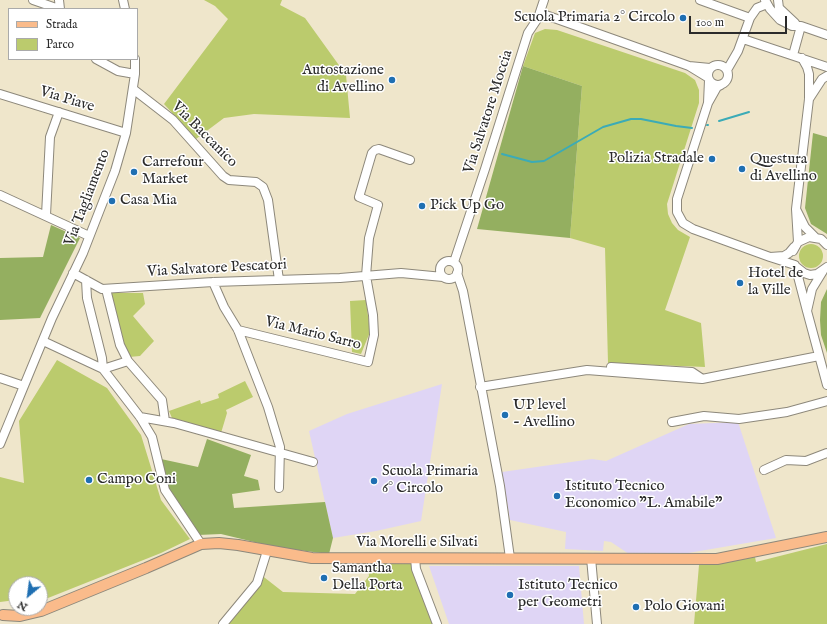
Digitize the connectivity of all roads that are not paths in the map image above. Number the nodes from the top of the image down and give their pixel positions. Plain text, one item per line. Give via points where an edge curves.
1 (33, 0) edge
2 (544, 0) edge
3 (700, 0) edge
4 (766, 2) edge
5 (777, 6) edge
6 (57, 8) edge
7 (540, 13) junction
8 (750, 18) junction
9 (801, 26) junction
10 (827, 36) edge
11 (743, 39) junction
12 (793, 55) junction
13 (802, 58) junction
14 (98, 60) edge
15 (135, 60) edge
16 (689, 66) junction
17 (827, 67) edge
18 (710, 68) junction
19 (727, 70) junction
20 (135, 74) junction
21 (809, 74) junction
22 (824, 78) edge
23 (708, 79) junction
24 (721, 85) junction
25 (133, 89) junction
26 (0, 94) edge
27 (809, 99) junction
28 (708, 103) junction
29 (58, 112) junction
30 (126, 133) junction
31 (410, 160) dead end
32 (0, 195) edge
33 (796, 209) junction
34 (46, 215) junction
35 (89, 236) junction
36 (822, 241) edge
37 (796, 245) junction
38 (770, 257) junction
39 (447, 263) junction
40 (795, 265) junction
41 (825, 269) edge
42 (73, 273) junction
43 (419, 273) junction
44 (366, 276) junction
45 (451, 276) junction
46 (86, 280) junction
47 (279, 280) junction
48 (212, 282) junction
49 (106, 289) junction
50 (807, 311) junction
51 (238, 330) junction
52 (43, 341) junction
53 (823, 360) edge
54 (128, 361) junction
55 (608, 366) dead end
56 (103, 369) junction
57 (0, 378) edge
58 (702, 379) junction
59 (24, 386) junction
60 (827, 386) edge
61 (480, 387) junction
62 (827, 401) edge
63 (140, 417) junction
64 (165, 421) junction
65 (672, 422) dead end
66 (0, 444) edge
67 (280, 453) junction
68 (827, 453) edge
69 (314, 462) dead end
70 (764, 470) dead end
71 (279, 488) dead end
72 (827, 537) edge
73 (201, 544) junction
74 (267, 551) junction
75 (415, 558) junction
76 (510, 558) junction
77 (591, 558) junction
78 (48, 608) edge
79 (1, 614) edge
80 (20, 616) edge
81 (8, 624) edge
82 (223, 624) edge
83 (437, 624) edge
84 (597, 624) edge

1 - 6 street
2 - 7 street, Via Salvatore Moccia
3 - 8 street
4 - 5 street
4 - 8 street via 757,8
5 - 9 street via 780,20 792,26
7 - 16 street
7 - 39 street, Via Salvatore Moccia via 528,33 463,235
8 - 11 street
9 - 10 street
9 - 12 street
11 - 12 street
11 - 19 street
12 - 13 street
13 - 17 street
13 - 21 street
14 - 20 street via 118,71
15 - 20 street, Via Tagliamento
16 - 18 street
16 - 23 street
18 - 19 street via 719,64
18 - 23 street
19 - 24 street via 726,80
20 - 25 street, Via Tagliamento
21 - 22 street via 812,69 820,69
21 - 27 street
22 - 27 street
23 - 24 street via 714,85
23 - 28 street
24 - 28 street via 717,87
25 - 30 street, Via Tagliamento
25 - 47 street, Via Baccanico via 173,120 223,176 230,180 256,182 263,187 268,200
26 - 29 street, Via Piave
27 - 33 street
28 - 38 street via 677,199 677,212 683,223 694,229
29 - 30 street, Via Piave
29 - 34 street via 50,137
30 - 35 street, Via Tagliamento via 116,171
31 - 44 street via 379,149 372,153 359,197 378,205 369,238
32 - 34 street
33 - 36 street via 805,227
33 - 37 street
34 - 35 street
35 - 42 street, Via Tagliamento
36 - 37 street via 809,237
37 - 38 street via 784,256
37 - 40 street via 793,259
38 - 40 street
39 - 43 street, Via Salvatore Pescatori
39 - 45 street via 440,273
39 - 45 street via 458,266
40 - 41 street via 804,274 810,275
40 - 50 street
41 - 50 street via 812,288
42 - 46 street, Via Salvatore Pescatori
42 - 52 street, Via Tagliamento
43 - 44 street, Via Salvatore Pescatori
43 - 45 street, Via Salvatore Pescatori
44 - 47 street, Via Salvatore Pescatori
44 - 51 street, Via Mario Sarro via 374,335 368,362
45 - 61 street via 464,298
46 - 49 street, Via Salvatore Pescatori
46 - 56 street via 87,298
47 - 48 street, Via Salvatore Pescatori
48 - 49 street, Via Salvatore Pescatori
48 - 51 street
49 - 54 street via 120,345
50 - 53 street
51 - 67 street via 268,407
52 - 56 street
52 - 59 street, Via Tagliamento
53 - 58 street
53 - 60 street
54 - 56 street
54 - 64 street via 162,400
55 - 58 street via 692,372
56 - 63 street
57 - 59 street
58 - 61 street via 587,370
59 - 66 street, Via Tagliamento
61 - 76 street via 500,486
62 - 65 street via 788,412 739,419 704,416
63 - 64 street
63 - 73 street via 152,437 165,490
64 - 67 street
67 - 69 street
67 - 71 street
68 - 70 street via 806,461 786,460
72 - 77 main road, Via Morelli e Silvati via 717,559
73 - 74 main road, Via Morelli e Silvati via 238,544
73 - 78 main road, Via Morelli e Silvati
74 - 75 main road, Via Morelli e Silvati via 312,558
74 - 82 street via 257,583
75 - 76 main road, Via Morelli e Silvati
75 - 83 street via 416,569
76 - 77 main road, Via Morelli e Silvati
77 - 84 street
79 - 81 main road via 7,618
80 - 81 main road

